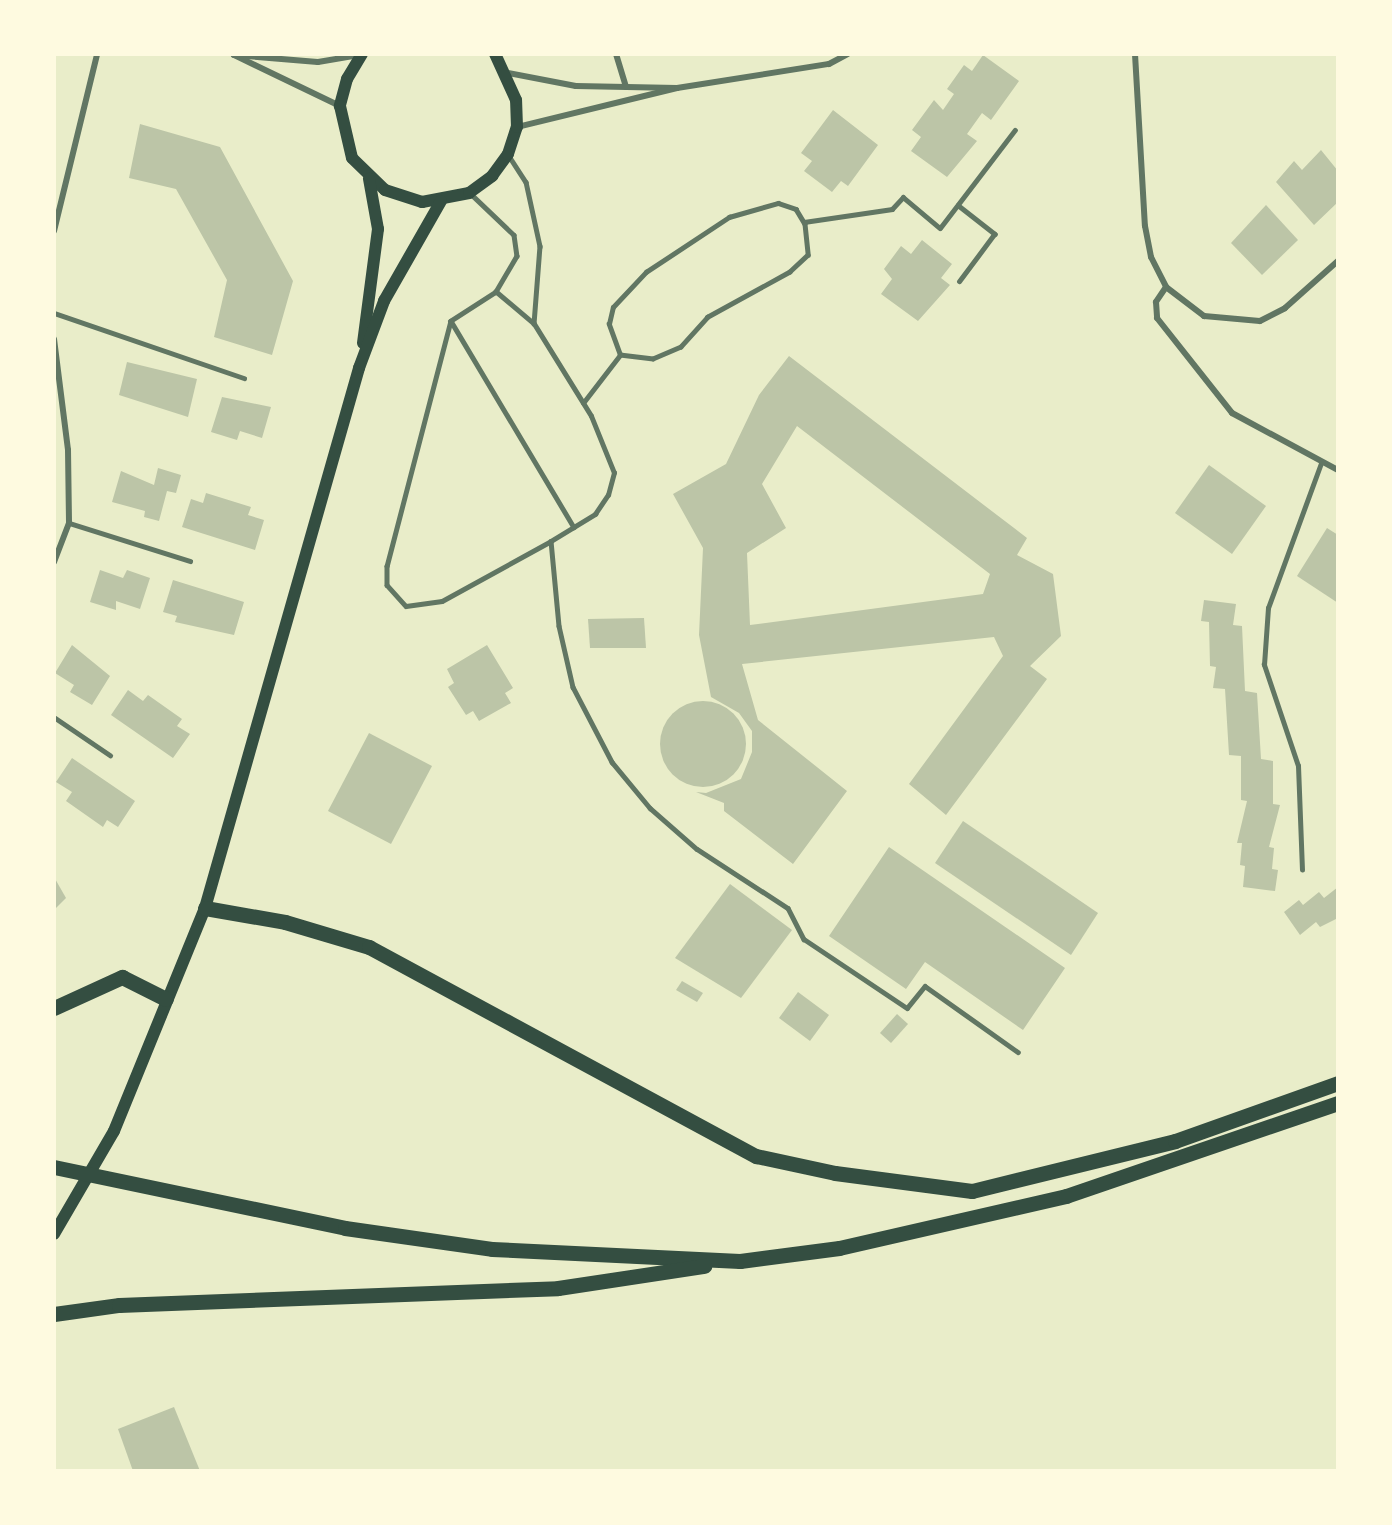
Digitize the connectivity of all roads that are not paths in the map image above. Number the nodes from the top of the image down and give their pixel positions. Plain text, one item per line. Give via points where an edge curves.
1 (98, 54) edge
2 (495, 54) edge
3 (616, 54) edge
4 (848, 54) edge
5 (1135, 54) edge
6 (232, 55) edge
7 (362, 55) edge
8 (508, 73) junction
9 (626, 87) junction
10 (677, 88) junction
11 (340, 106) junction
12 (517, 127) junction
13 (1015, 130) dead end
14 (508, 154) junction
15 (369, 178) junction
16 (469, 193) junction
17 (441, 201) junction
18 (958, 205) junction
19 (804, 222) junction
20 (54, 231) edge
21 (1338, 261) edge
22 (960, 281) dead end
23 (1166, 287) junction
24 (496, 292) junction
25 (54, 313) edge
26 (451, 321) junction
27 (534, 324) junction
28 (54, 339) edge
29 (620, 355) junction
30 (359, 368) junction
31 (244, 378) dead end
32 (583, 403) junction
33 (1321, 463) junction
34 (1338, 470) edge
35 (69, 523) junction
36 (574, 527) junction
37 (551, 541) junction
38 (190, 561) dead end
39 (54, 562) edge
40 (54, 717) edge
41 (110, 755) dead end
42 (1302, 870) dead end
43 (205, 908) junction
44 (166, 999) junction
45 (54, 1008) edge
46 (1018, 1052) dead end
47 (1338, 1083) edge
48 (1338, 1103) edge
49 (54, 1167) edge
50 (54, 1234) edge
51 (740, 1261) junction
52 (54, 1314) edge

1 - 20 street
2 - 8 main road
3 - 9 street
4 - 10 street via 828,64
5 - 23 street via 1145,226 1151,257
6 - 7 street via 318,62
6 - 11 street
7 - 11 main road via 347,79
8 - 9 street via 576,86
8 - 12 main road
9 - 10 street
10 - 12 street
11 - 15 main road via 342,132
12 - 14 main road
13 - 18 lane
14 - 16 main road via 492,177
14 - 27 lane via 526,182 540,246
15 - 17 main road via 403,198
15 - 30 main road via 378,229
16 - 17 main road
16 - 24 lane via 514,235 517,256
17 - 30 main road via 384,301
18 - 19 lane via 940,228 903,197 892,209
18 - 22 lane via 995,234
19 - 29 lane via 808,255 790,272 708,317 681,347 652,359
19 - 29 lane via 796,209 787,206 752,207 685,243 613,307 609,324
21 - 23 street via 1285,309 1260,321 1204,316
23 - 33 street via 1156,302 1157,318 1232,413
24 - 26 lane
24 - 27 lane
25 - 31 lane
26 - 36 lane
26 - 37 lane via 420,431 387,585 406,606 425,607
27 - 32 lane
28 - 35 street via 68,450
29 - 32 lane
30 - 43 main road
32 - 36 lane via 614,473 595,514
33 - 34 street
33 - 42 lane via 1268,608 1264,665 1298,766
35 - 38 lane
35 - 39 street
36 - 37 lane
37 - 46 lane via 559,626 573,687 612,762 650,808 698,849 788,908 804,939 907,1008 925,986
40 - 41 lane
43 - 44 main road
43 - 47 main road via 285,922 369,947 756,1156 835,1173 972,1191 1175,1141
44 - 45 main road via 122,977
44 - 50 main road via 114,1131
48 - 51 main road via 1066,1196 839,1248
49 - 51 main road via 176,1195 492,1250
51 - 52 main road via 558,1288 119,1305

